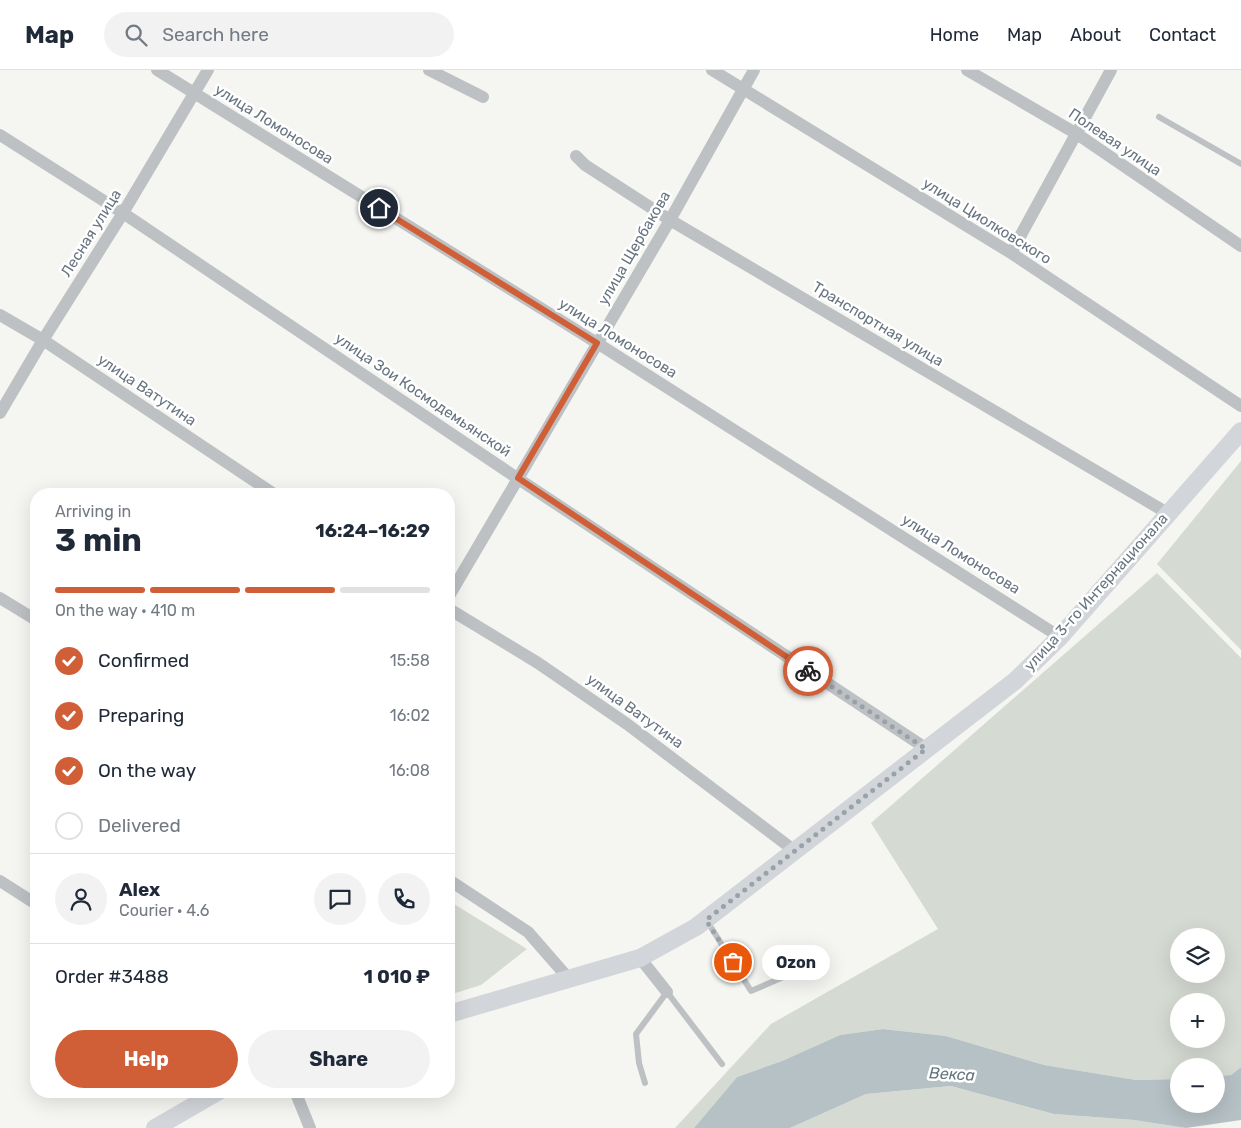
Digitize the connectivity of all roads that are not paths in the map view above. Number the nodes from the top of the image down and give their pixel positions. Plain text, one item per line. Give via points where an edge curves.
1 (157, 70) edge
2 (208, 70) edge
3 (429, 70) edge
4 (712, 70) edge
5 (754, 70) edge
6 (967, 70) edge
7 (1111, 70) edge
8 (742, 88) junction
9 (194, 93) junction
10 (483, 97) dead end
11 (1159, 117) dead end
12 (1077, 134) junction
13 (0, 135) edge
14 (576, 156) dead end
15 (1241, 164) edge
16 (123, 213) junction
17 (670, 220) junction
18 (1241, 246) edge
19 (1011, 253) junction
20 (0, 314) edge
21 (43, 340) junction
22 (597, 343) junction
23 (1241, 406) edge
24 (0, 413) edge
25 (1241, 431) edge
26 (518, 478) junction
27 (265, 488) edge
28 (1168, 514) junction
29 (455, 586) edge
30 (0, 598) edge
31 (455, 613) edge
32 (30, 616) edge
33 (1060, 637) junction
34 (926, 749) junction
35 (795, 851) junction
36 (0, 881) edge
37 (455, 884) edge
38 (30, 900) edge
39 (706, 920) junction
40 (640, 958) junction
41 (810, 966) dead end
42 (569, 979) junction
43 (668, 992) junction
44 (455, 1012) edge
45 (722, 1064) dead end
46 (645, 1084) dead end
47 (207, 1098) edge
48 (298, 1098) edge
49 (155, 1128) edge
50 (310, 1128) edge

1 - 9 street, улица Ломоносова
2 - 9 street, Лесная улица
3 - 10 street
4 - 8 street, улица Циолковского
5 - 8 street, улица Щербакова
6 - 12 street, Полевая улица
7 - 12 street
8 - 17 street, улица Щербакова
8 - 19 street, улица Циолковского
9 - 16 street, Лесная улица
9 - 22 street, улица Ломоносова
11 - 15 lane
12 - 18 street, Полевая улица
12 - 19 street
13 - 16 street, улица Зои Космодемьянской
14 - 17 street, Транспортная улица
16 - 21 street, Лесная улица
16 - 26 street, улица Зои Космодемьянской
17 - 22 street, улица Щербакова
17 - 28 street, Транспортная улица
19 - 23 street, улица Циолковского
20 - 21 street, улица Ватутина
21 - 24 street, Лесная улица
21 - 27 street, улица Ватутина
22 - 26 street, улица Щербакова
22 - 33 street, улица Ломоносова
25 - 28 main road, улица 3-го Интернационала
26 - 29 street, улица Щербакова
26 - 34 street, улица Зои Космодемьянской
28 - 33 main road, улица 3-го Интернационала
30 - 32 street
31 - 35 street, улица Ватутина via 538,663 627,724
33 - 34 main road, улица 3-го Интернационала via 1015,681
34 - 35 main road, улица 3-го Интернационала
35 - 39 main road, улица 3-го Интернационала
36 - 38 street
37 - 42 street via 528,932
39 - 40 main road, улица 3-го Интернационала
39 - 41 lane via 751,991
40 - 42 main road, улица 3-го Интернационала
40 - 43 street
42 - 44 main road, улица 3-го Интернационала
43 - 45 lane
43 - 46 lane via 636,1034 638,1063
47 - 49 main road
48 - 50 street

